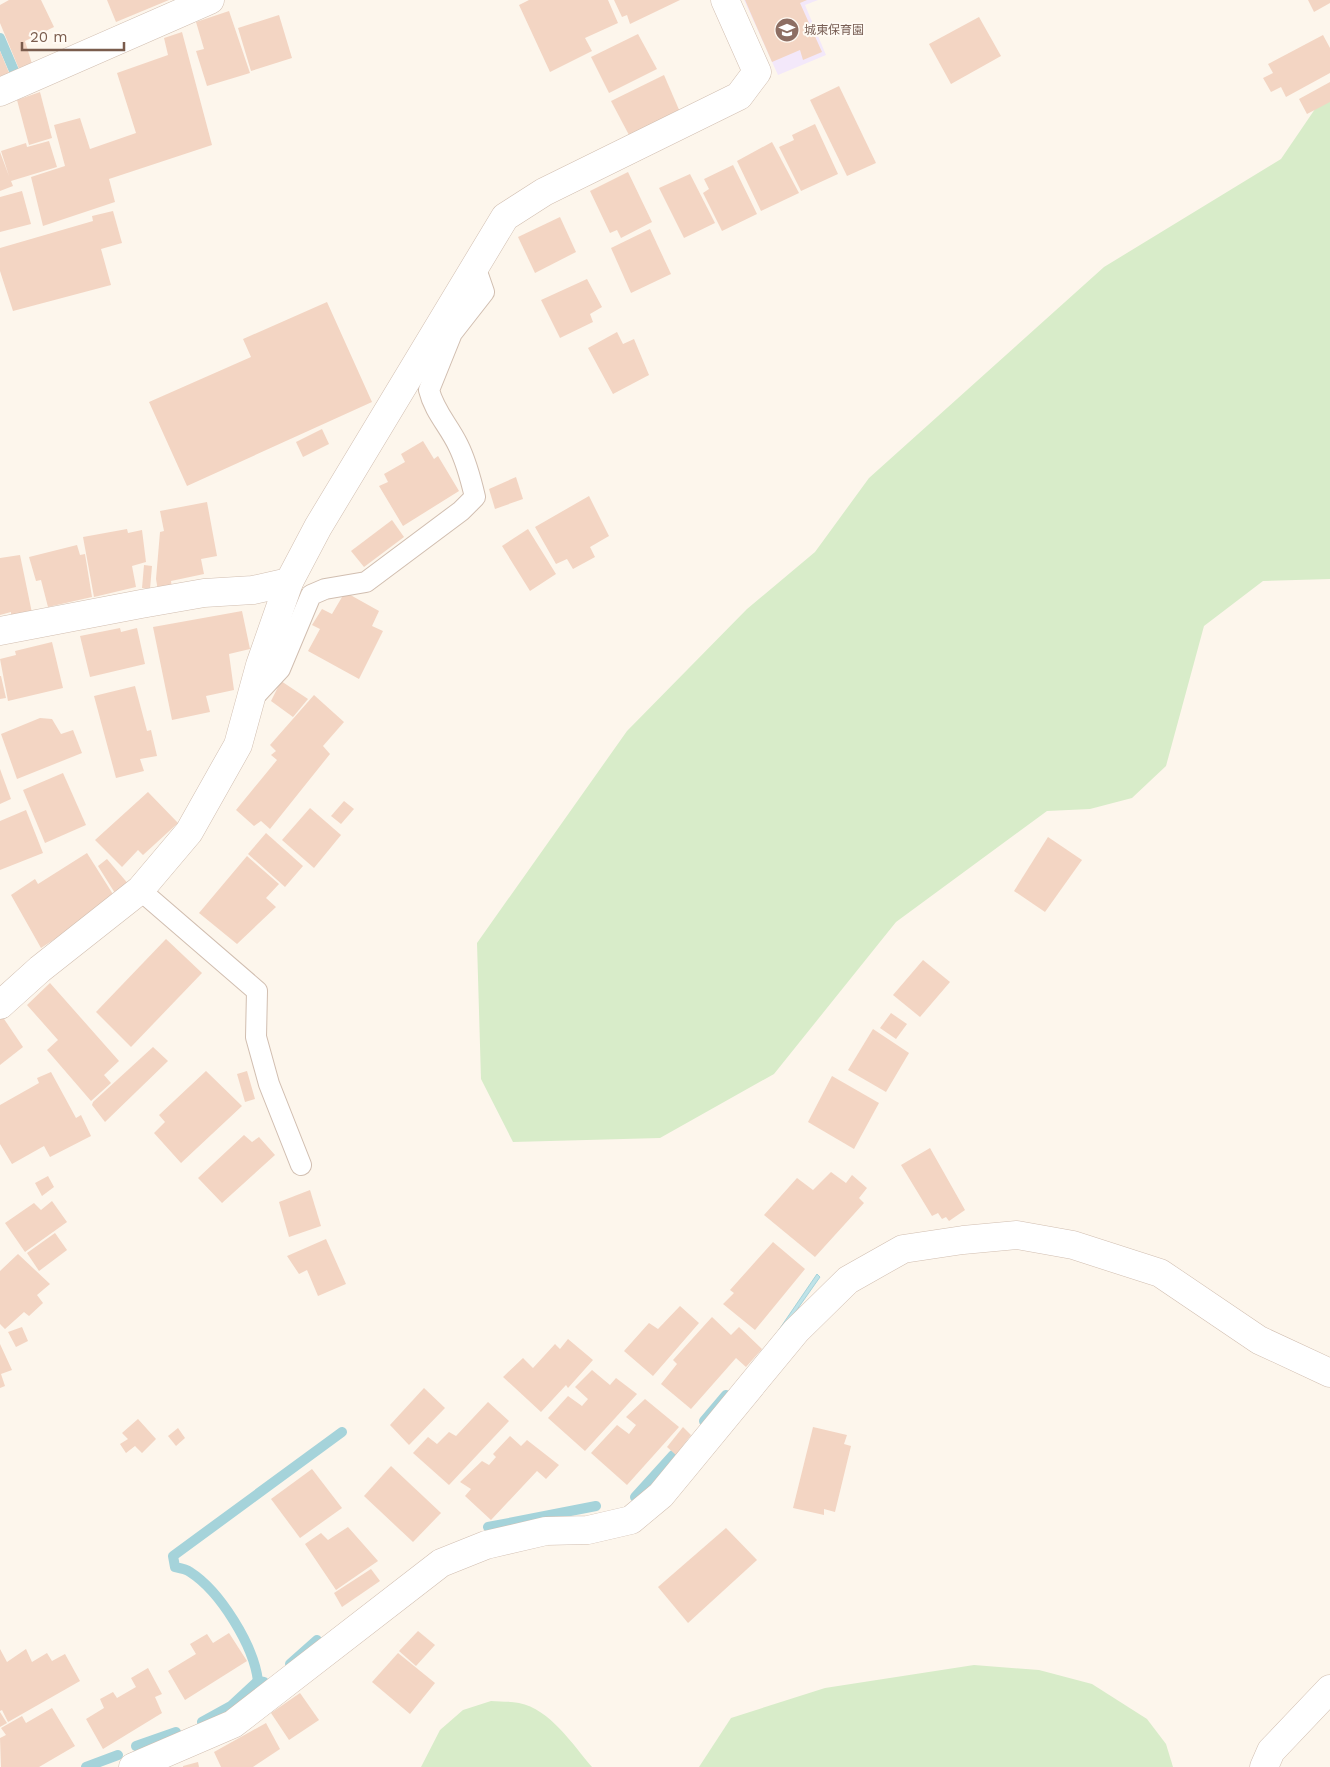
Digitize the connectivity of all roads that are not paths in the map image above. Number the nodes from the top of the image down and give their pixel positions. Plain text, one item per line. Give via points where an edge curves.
1 (210, 0) edge
2 (725, 0) edge
3 (0, 92) edge
4 (475, 266) junction
5 (289, 582) junction
6 (0, 631) edge
7 (250, 701) junction
8 (140, 890) junction
9 (0, 1005) edge
10 (300, 1165) dead end
11 (1330, 1373) edge
12 (1330, 1689) edge
13 (133, 1767) edge
14 (1264, 1767) edge

1 - 3 street
2 - 4 street via 756,72 739,96 544,192 505,217
4 - 5 street via 318,527
4 - 7 lane via 484,292 452,333 429,390 458,445 475,497 366,582 325,589 311,595 280,669
5 - 6 street via 253,590 204,593
5 - 7 street
7 - 8 street via 238,745 189,832
8 - 9 street
8 - 10 lane via 257,990 256,1037 269,1084
11 - 13 street via 1259,1340 1160,1273 1073,1245 1018,1236 903,1249 848,1280 802,1325 661,1495 632,1520 588,1530 546,1531 486,1545 441,1563 233,1724
12 - 14 street via 1271,1751

